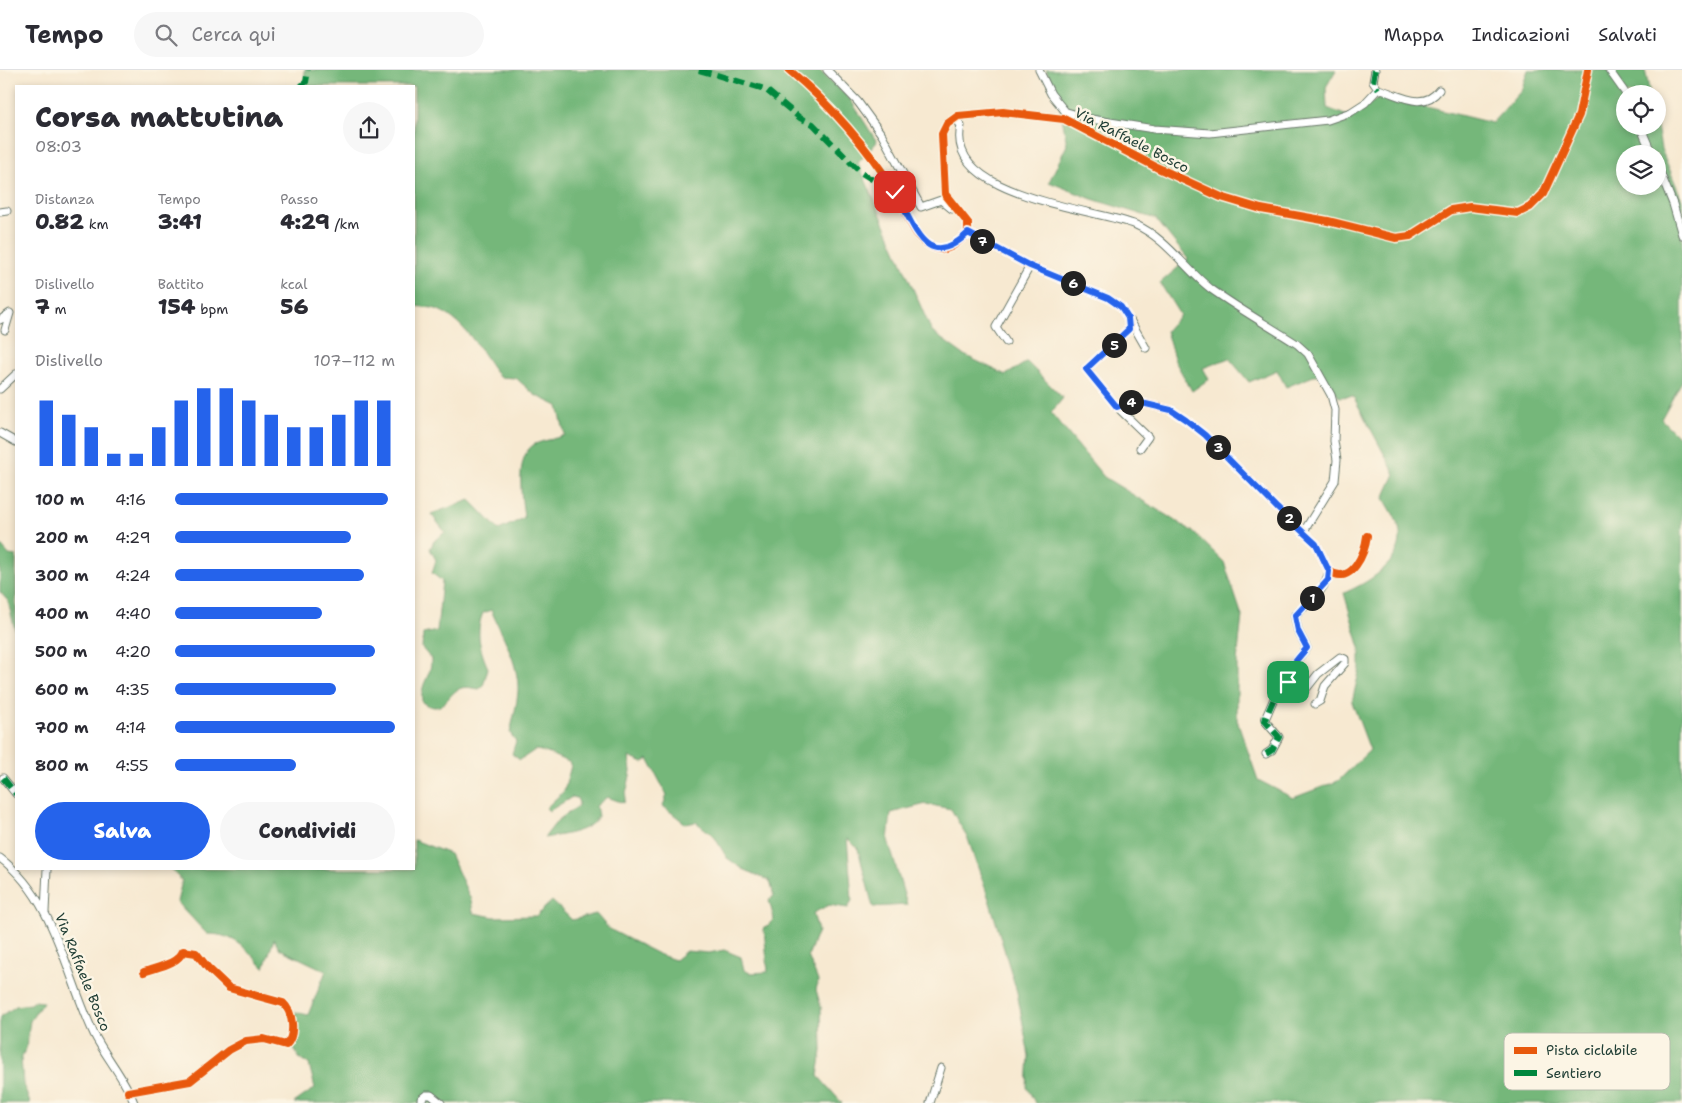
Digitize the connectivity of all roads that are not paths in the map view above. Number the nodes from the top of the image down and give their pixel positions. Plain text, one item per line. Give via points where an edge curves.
1 (789, 70) edge
2 (827, 70) edge
3 (1040, 70) edge
4 (1375, 70) edge
5 (1588, 70) edge
6 (1609, 70) edge
7 (1620, 85) edge
8 (1378, 89) junction
9 (1439, 90) dead end
10 (1067, 112) junction
11 (956, 118) junction
12 (1072, 122) junction
13 (1666, 187) edge
14 (961, 213) junction
15 (968, 233) junction
16 (1682, 235) edge
17 (1030, 266) junction
18 (1128, 318) junction
19 (0, 320) edge
20 (5, 330) dead end
21 (1006, 342) dead end
22 (1146, 348) dead end
23 (15, 375) edge
24 (0, 389) edge
25 (1117, 407) junction
26 (0, 433) edge
27 (15, 441) edge
28 (1140, 448) dead end
29 (1304, 532) junction
30 (1367, 536) dead end
31 (1329, 571) junction
32 (1288, 677) junction
33 (1315, 704) dead end
34 (1266, 754) dead end
35 (2, 778) dead end
36 (15, 793) edge
37 (0, 858) edge
38 (47, 870) edge
39 (45, 913) junction
40 (144, 972) dead end
41 (941, 1068) dead end
42 (128, 1092) junction
43 (134, 1103) edge
44 (421, 1103) edge
45 (441, 1103) edge
46 (930, 1103) edge

1 - 15 street via 831,109 895,192 912,226 924,241 946,249
2 - 14 street via 858,102 882,135 921,206 941,200 957,214
3 - 10 street via 1051,94
4 - 8 street via 1373,82
5 - 12 street, Via Raffaele Bosco via 1578,115 1543,194 1530,207 1518,213 1470,207 1451,210 1410,236 1396,238 1328,221 1261,210 1221,196 1156,167
6 - 7 street
8 - 9 street via 1416,102 1434,96
8 - 10 street via 1365,104 1328,120 1210,133 1154,129
10 - 12 street
11 - 12 street, Via Raffaele Bosco via 1003,112
11 - 14 street via 942,134 941,148 945,194
11 - 29 street via 961,126 960,149 977,170 991,180 1012,191 1137,226 1170,249 1210,288 1308,354 1332,396 1337,460 1335,481
13 - 16 street
14 - 15 street via 968,224
15 - 17 street
17 - 18 street via 1108,298 1121,307
17 - 21 street via 996,327
18 - 22 street
18 - 25 street via 1129,329 1086,369
19 - 20 street via 10,313
23 - 24 street
25 - 28 street via 1148,437
25 - 29 street via 1132,402 1146,404 1171,410 1186,420
26 - 27 street
29 - 31 street via 1316,544
30 - 31 street via 1365,552 1351,572 1342,575
31 - 32 street via 1322,589 1295,616 1307,648
32 - 33 street via 1290,689 1303,693 1318,674 1340,657 1345,659
32 - 34 street via 1278,689 1266,717 1279,737
35 - 36 street
37 - 39 street, Via Raffaele Bosco via 27,884
38 - 39 street
39 - 42 street, Via Raffaele Bosco via 93,1032
40 - 42 street via 176,961 183,950 192,952 229,988 283,1003 290,1013 292,1030 286,1045 264,1038 246,1041 229,1050 190,1081
41 - 46 street
42 - 43 street, Via Raffaele Bosco
44 - 45 street via 426,1094

